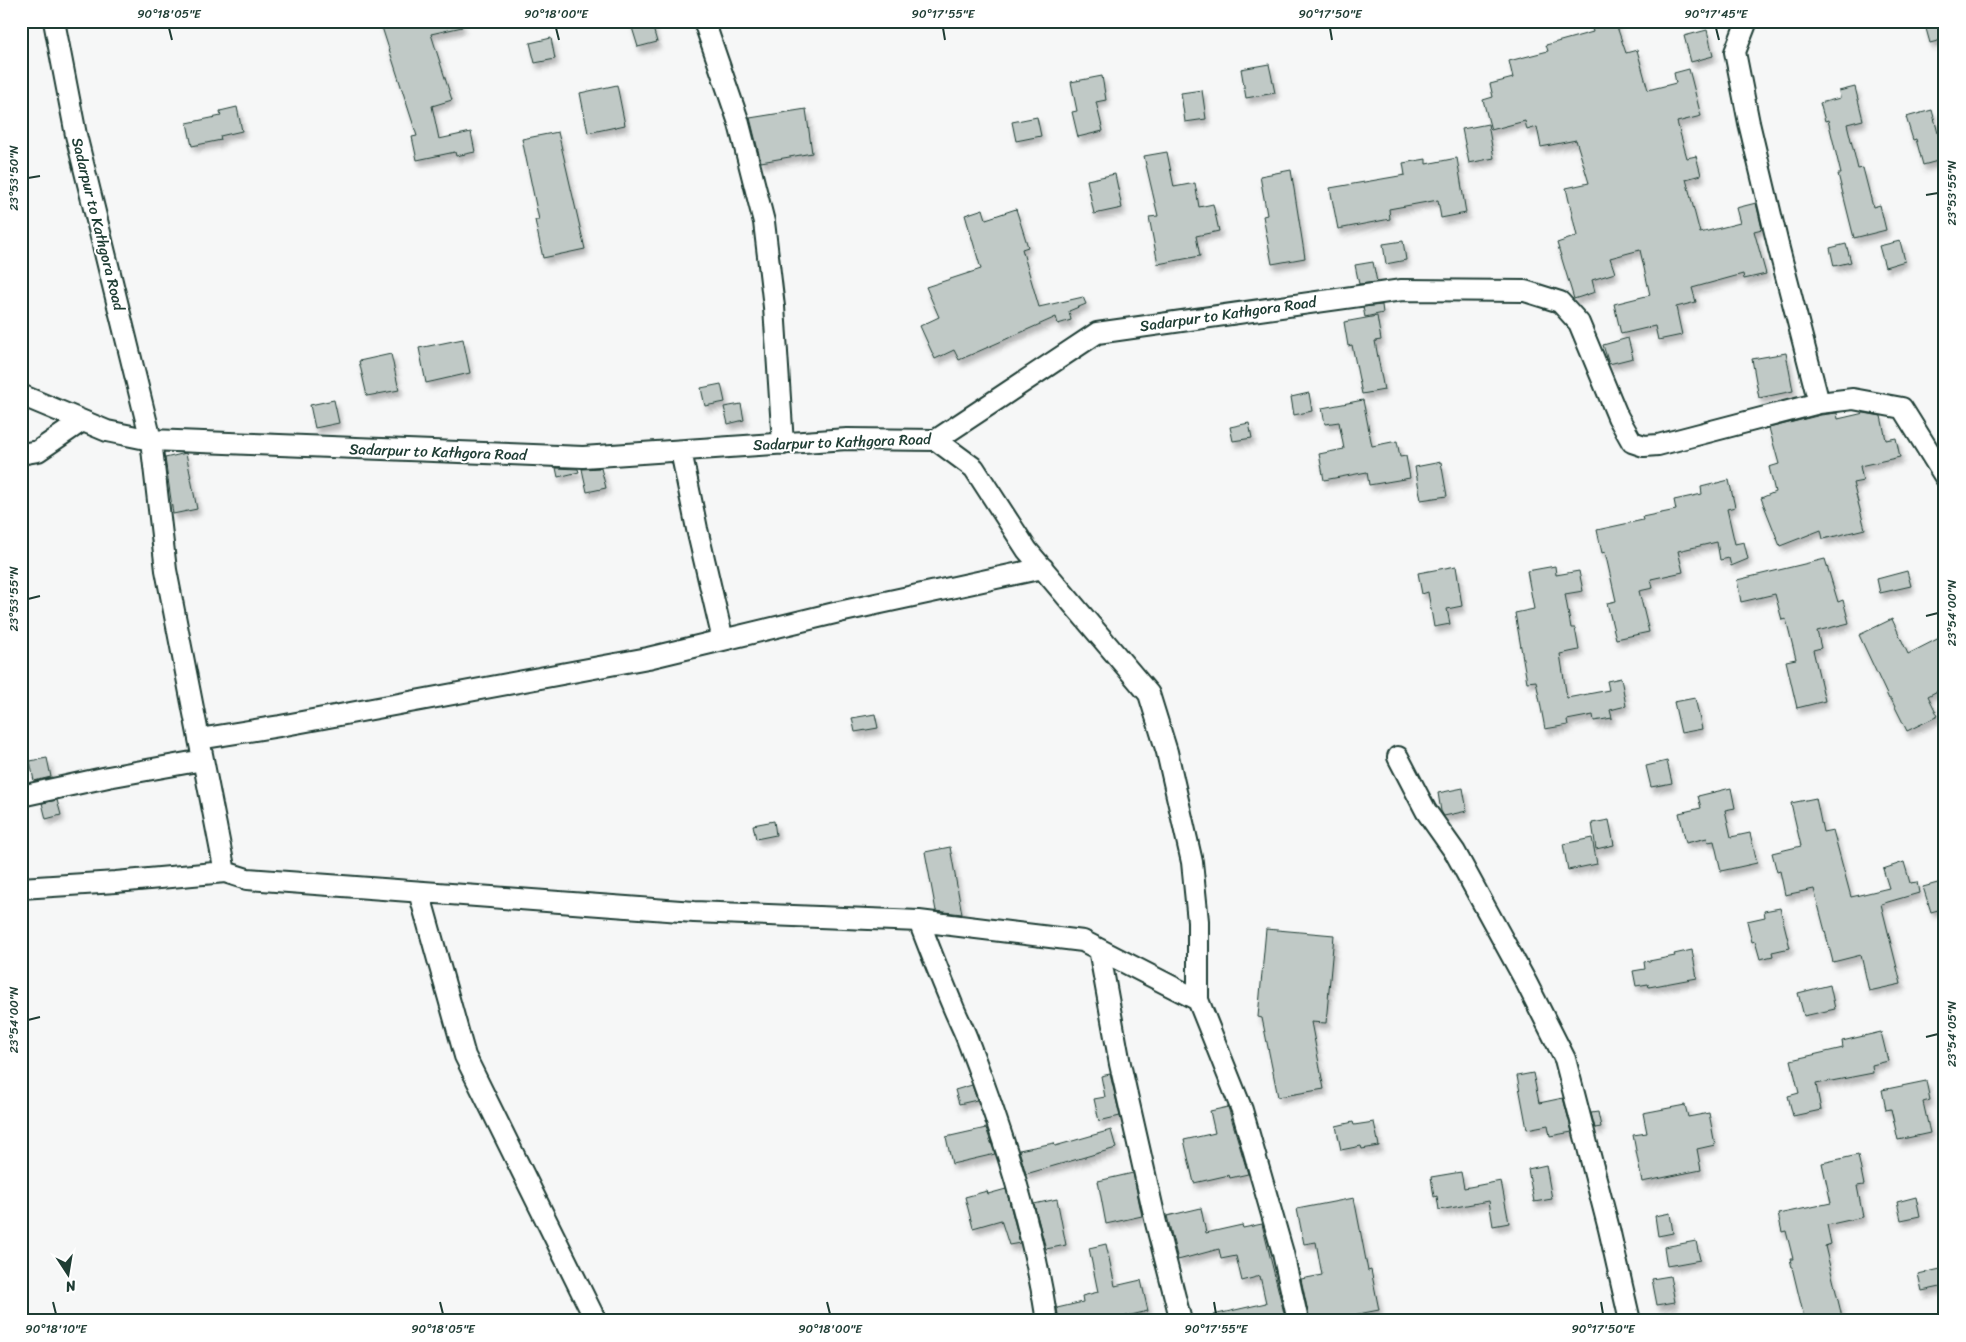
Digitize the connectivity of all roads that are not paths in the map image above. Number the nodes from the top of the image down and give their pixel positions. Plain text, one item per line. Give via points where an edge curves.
1 (54, 21) edge
2 (704, 21) edge
3 (1747, 21) edge
4 (21, 395) edge
5 (1818, 403) junction
6 (82, 421) junction
7 (151, 440) junction
8 (936, 440) junction
9 (783, 444) junction
10 (681, 451) junction
11 (21, 454) edge
12 (1945, 477) edge
13 (1043, 568) junction
14 (724, 640) junction
15 (199, 739) junction
16 (1398, 756) dead end
17 (203, 760) junction
18 (21, 796) edge
19 (225, 872) junction
20 (21, 888) edge
21 (419, 892) junction
22 (919, 921) junction
23 (1099, 949) junction
24 (1198, 1000) junction
25 (596, 1321) edge
26 (1047, 1321) edge
27 (1181, 1321) edge
28 (1298, 1321) edge
29 (1630, 1321) edge

1 - 7 street, Sadarpur to Kathgora Road via 76,135
2 - 9 street via 738,120 764,222 774,307
3 - 5 street via 1734,52 1776,239
4 - 6 street
5 - 8 street, Sadarpur to Kathgora Road via 1644,446 1632,442 1618,417 1579,323 1560,302 1525,291 1402,290 1097,333
5 - 12 street, Sadarpur to Kathgora Road via 1854,400 1902,408
6 - 7 street via 107,431
6 - 11 street via 38,451
7 - 10 street, Sadarpur to Kathgora Road via 583,458
7 - 15 street via 166,570
8 - 9 street, Sadarpur to Kathgora Road via 847,439
8 - 13 street via 974,468 1027,550
9 - 10 street, Sadarpur to Kathgora Road
10 - 14 street
13 - 14 street
13 - 24 street via 1149,694 1167,752 1192,862 1198,921
14 - 15 street via 648,658
15 - 17 street
16 - 29 street via 1426,811 1455,852 1565,1059
17 - 18 street
17 - 19 street
19 - 20 street
19 - 21 street via 247,879
21 - 22 street via 694,912
21 - 25 street via 465,1056
22 - 23 street via 1083,941
22 - 26 street via 994,1111 1019,1192
23 - 24 street
23 - 27 street via 1120,1064
24 - 28 street via 1242,1110 1283,1253

